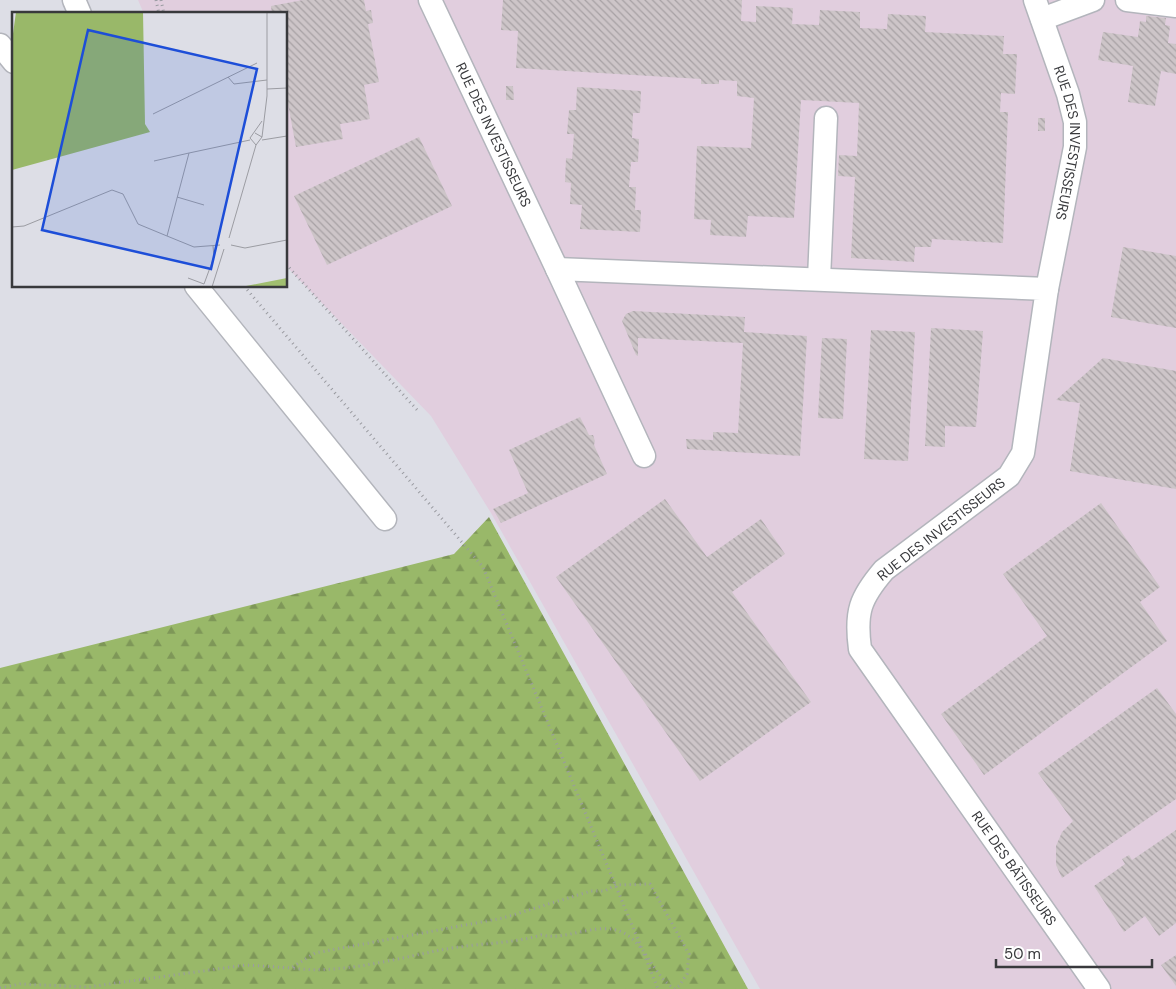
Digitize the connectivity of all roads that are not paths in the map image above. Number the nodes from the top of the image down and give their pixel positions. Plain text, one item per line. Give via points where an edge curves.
1 (74, 0) edge
2 (430, 0) edge
3 (1093, 0) edge
4 (1127, 0) edge
5 (1176, 6) edge
6 (1039, 9) edge
7 (79, 12) edge
8 (0, 45) edge
9 (12, 60) edge
10 (826, 118) dead end
11 (557, 269) junction
12 (819, 279) junction
13 (198, 288) edge
14 (1047, 288) junction
15 (644, 456) dead end
16 (385, 519) dead end
17 (964, 798) joint
18 (1099, 989) edge

1 - 7 lane
2 - 11 lane, RUE DES INVESTISSEURS
3 - 6 lane
4 - 5 lane
6 - 14 lane, RUE DES INVESTISSEURS via 1068,94 1075,146
8 - 9 lane
10 - 12 lane
11 - 12 lane
11 - 15 lane, RUE DES INVESTISSEURS
12 - 14 lane
13 - 16 lane
14 - 17 lane, RUE DES INVESTISSEURS via 1023,453 1017,465 1009,476 884,570 869,587 859,607 860,649
17 - 18 lane, RUE DES BÂTISSEURS

